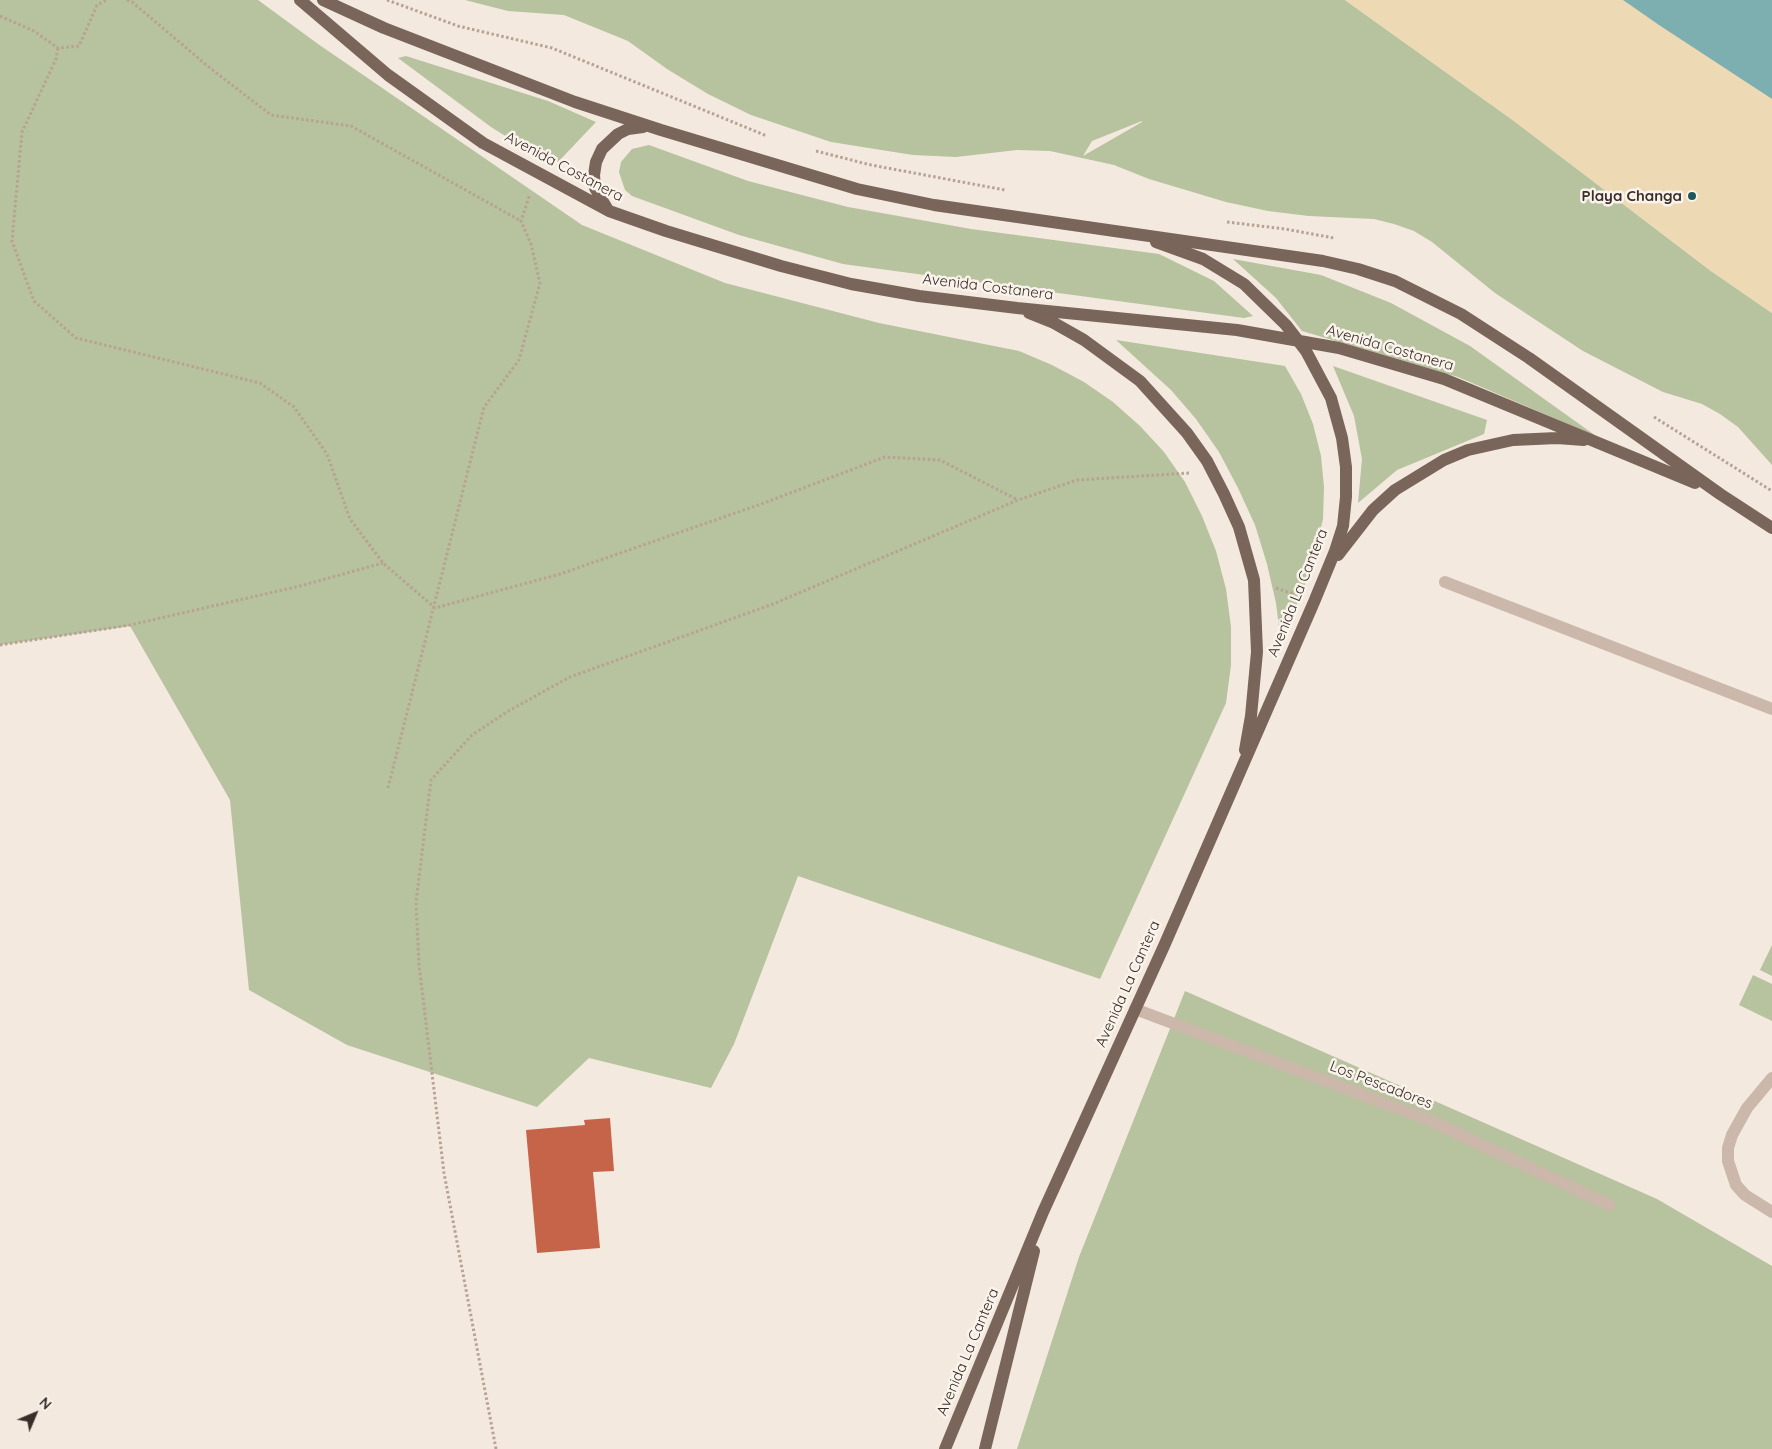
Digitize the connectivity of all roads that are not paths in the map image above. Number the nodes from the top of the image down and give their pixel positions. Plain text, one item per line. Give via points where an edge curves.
1 (300, 0) edge
2 (323, 0) edge
3 (660, 130) junction
4 (609, 211) junction
5 (1113, 230) junction
6 (1017, 308) junction
7 (1299, 341) junction
8 (1606, 445) junction
9 (1720, 494) junction
10 (1772, 528) edge
11 (1328, 569) junction
12 (1445, 582) dead end
13 (1772, 709) edge
14 (1242, 770) junction
15 (1135, 1009) junction
16 (1772, 1078) edge
17 (1609, 1205) dead end
18 (1043, 1212) junction
19 (1772, 1212) edge
20 (945, 1449) edge
21 (985, 1449) edge

1 - 4 main road, Avenida Costanera via 388,75 483,143
2 - 3 main road, Avenida Costanera via 384,28 531,86
3 - 4 main road via 628,129 602,149 594,175 596,188
3 - 5 main road, Avenida Costanera via 896,199
4 - 6 main road, Avenida Costanera via 723,250 851,284
5 - 7 main road, Avenida La Cantera via 1202,258 1262,300
5 - 9 main road, Avenida Costanera via 1323,261 1358,269 1425,294 1529,358
6 - 7 main road, Avenida Costanera via 1237,330
6 - 14 main road, Avenida La Cantera via 1084,340 1140,382 1187,433 1212,471 1236,519 1254,580 1258,628 1256,675
7 - 8 main road, Avenida Costanera via 1355,352 1444,379
7 - 11 main road, Avenida La Cantera via 1331,398 1346,468 1342,526
8 - 9 main road, Avenida Costanera
8 - 11 main road via 1557,438 1513,440 1468,450 1444,460 1403,485 1373,510
9 - 10 main road, Avenida Costanera
11 - 14 main road, Avenida La Cantera
12 - 13 street
14 - 15 main road, Avenida La Cantera
15 - 17 street, Los Pescadores via 1429,1120
15 - 18 main road, Avenida La Cantera
16 - 19 street via 1747,1108 1728,1148 1728,1161 1736,1185 1745,1195
18 - 20 main road, Avenida La Cantera
18 - 21 main road, Avenida La Cantera

